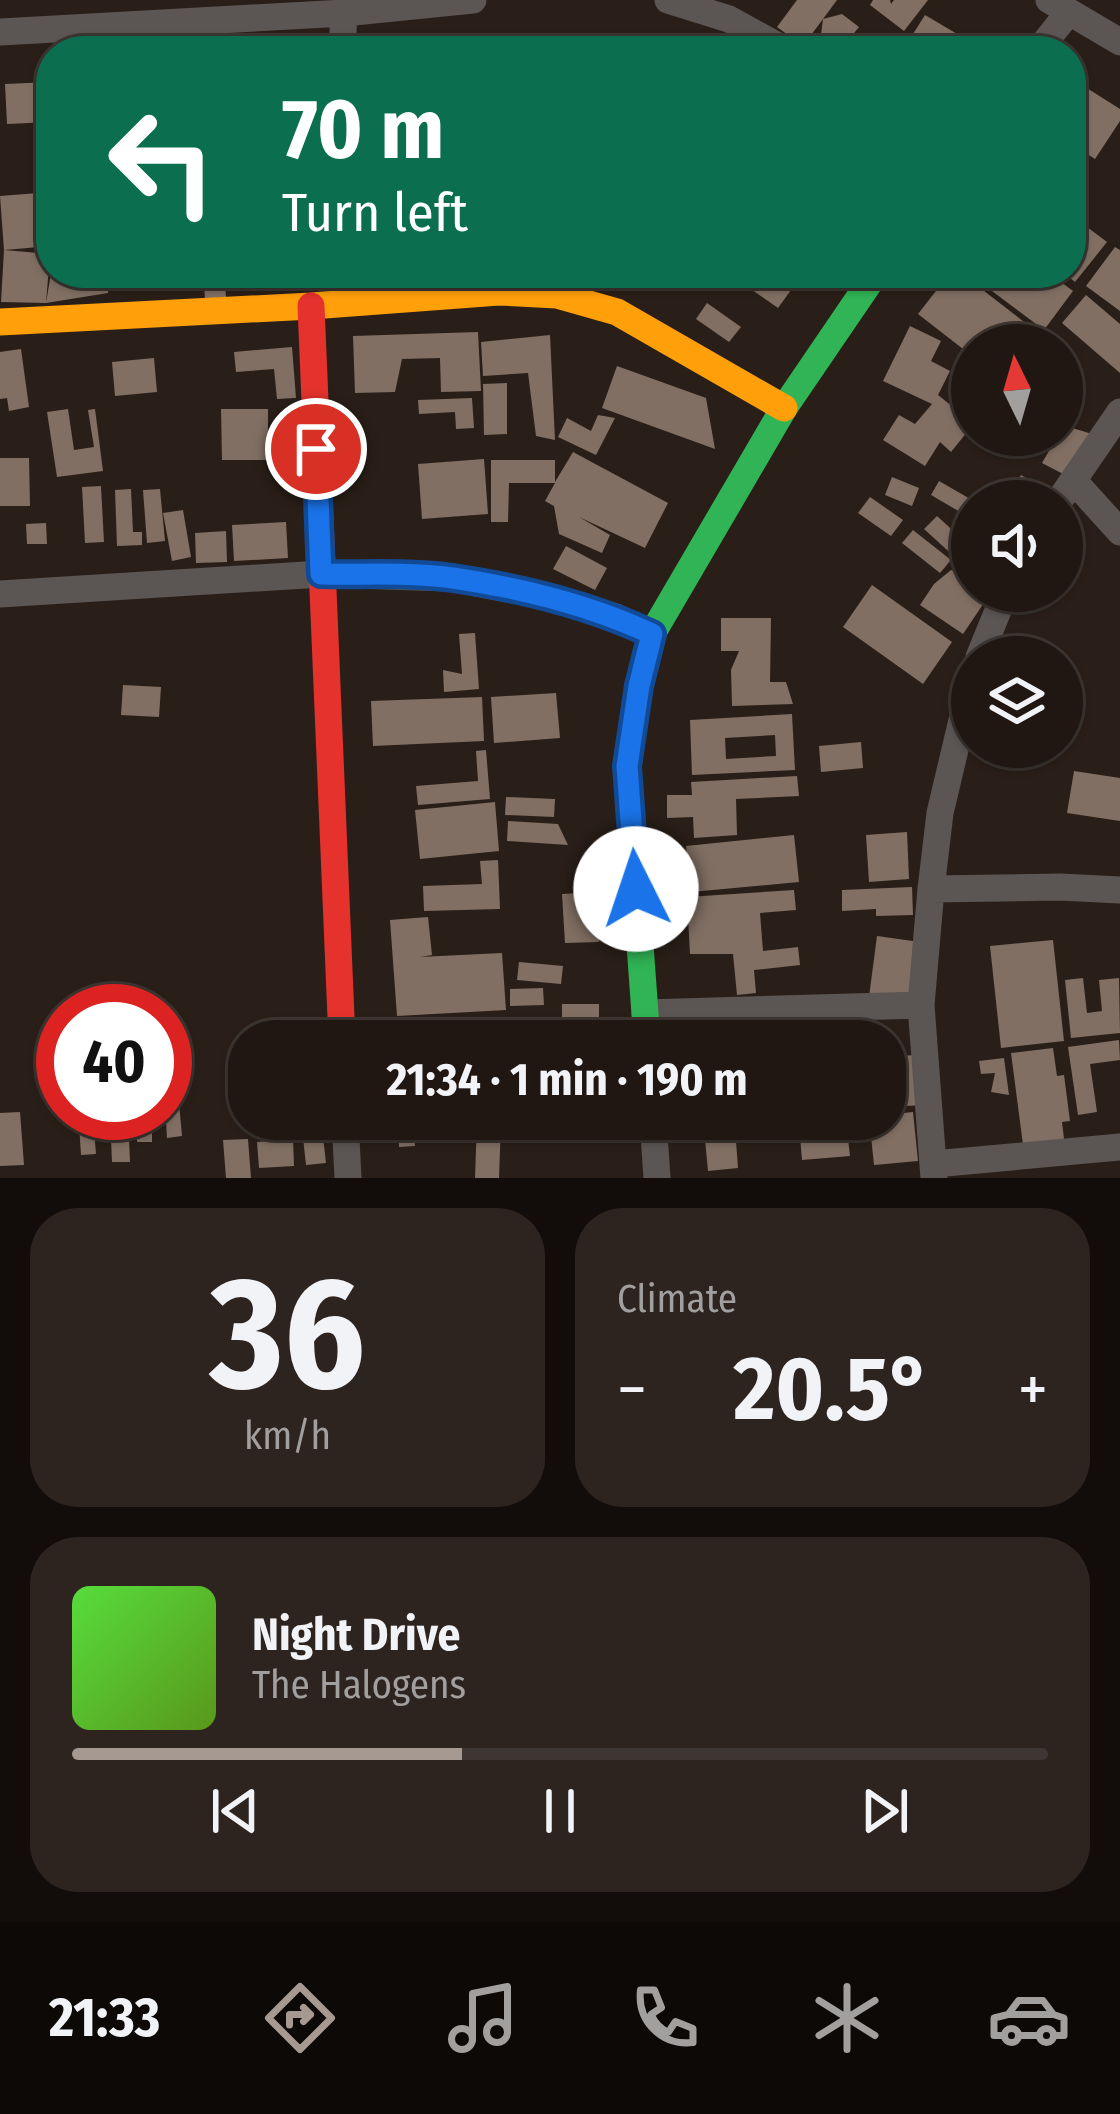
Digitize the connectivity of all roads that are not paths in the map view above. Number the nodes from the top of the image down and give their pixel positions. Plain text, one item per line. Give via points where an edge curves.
1 (473, 0) edge
2 (668, 0) edge
3 (1058, 6) edge
4 (344, 13) junction
5 (0, 32) edge
6 (343, 36) edge
7 (760, 36) edge
8 (1045, 36) edge
9 (1120, 42) edge
10 (330, 288) edge
11 (866, 288) edge
12 (323, 306) junction
13 (0, 322) edge
14 (784, 408) junction
15 (1120, 412) edge
16 (1073, 480) edge
17 (1083, 503) edge
18 (1120, 532) edge
19 (321, 574) junction
20 (0, 594) edge
21 (652, 634) junction
22 (951, 767) edge
23 (931, 890) junction
24 (1120, 890) edge
25 (921, 1005) junction
26 (340, 1020) edge
27 (645, 1020) edge
28 (734, 1020) edge
29 (346, 1140) edge
30 (654, 1140) edge
31 (1120, 1147) edge
32 (934, 1171) edge
33 (348, 1178) edge
34 (657, 1178) edge

1 - 4 street
2 - 7 street
3 - 8 street
3 - 9 street
4 - 5 street
4 - 6 street
10 - 12 street
11 - 14 street
12 - 13 street
12 - 14 street via 557,295 617,312
12 - 19 street
14 - 21 street
15 - 16 street
17 - 18 street
19 - 20 street
19 - 21 street via 450,578 539,595
19 - 26 street
21 - 27 street via 627,766
22 - 23 street
23 - 24 street
23 - 25 street
25 - 28 street
25 - 32 street
29 - 33 street
30 - 34 street
31 - 32 street

